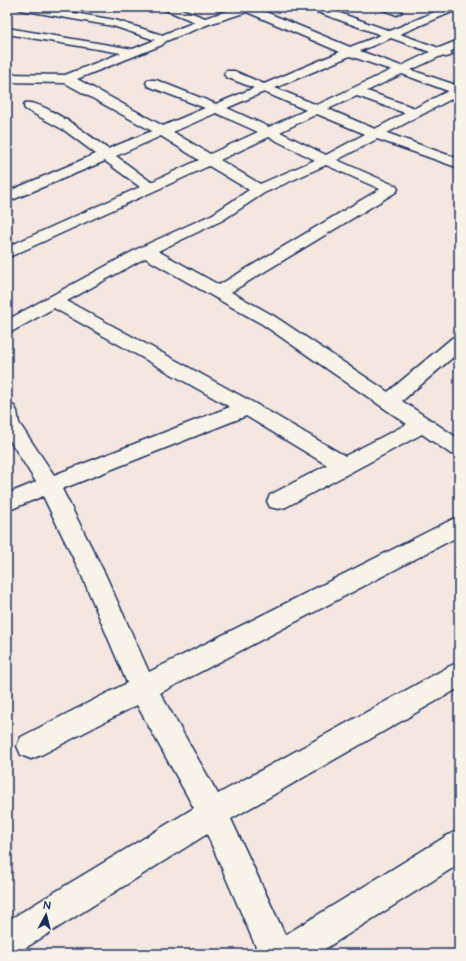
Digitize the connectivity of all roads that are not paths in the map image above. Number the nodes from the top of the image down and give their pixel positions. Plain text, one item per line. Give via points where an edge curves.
1 (21, 7) edge
2 (167, 7) edge
3 (313, 7) edge
4 (385, 7) edge
5 (455, 7) edge
6 (249, 8) edge
7 (397, 12) dead end
8 (205, 22) junction
9 (7, 31) edge
10 (28, 34) junction
11 (391, 34) junction
12 (162, 39) junction
13 (459, 43) edge
14 (13, 44) dead end
15 (133, 52) junction
16 (352, 52) junction
17 (439, 52) junction
18 (459, 57) edge
19 (401, 69) junction
20 (230, 74) dead end
21 (7, 78) edge
22 (67, 79) junction
23 (152, 83) dead end
24 (264, 87) junction
25 (356, 91) junction
26 (459, 91) edge
27 (30, 106) dead end
28 (217, 108) junction
29 (318, 109) junction
30 (416, 113) junction
31 (162, 131) junction
32 (269, 132) junction
33 (377, 134) junction
34 (459, 151) edge
35 (107, 156) junction
36 (446, 159) junction
37 (210, 160) junction
38 (326, 160) junction
39 (459, 164) edge
40 (150, 188) junction
41 (259, 190) junction
42 (7, 198) edge
43 (145, 251) junction
44 (7, 253) edge
45 (218, 293) junction
46 (54, 301) junction
47 (7, 327) edge
48 (459, 342) edge
49 (389, 401) junction
50 (247, 408) junction
51 (8, 420) edge
52 (422, 425) junction
53 (459, 449) edge
54 (345, 466) junction
55 (48, 485) junction
56 (278, 501) dead end
57 (7, 503) edge
58 (459, 526) edge
59 (459, 674) edge
60 (142, 688) junction
61 (31, 746) dead end
62 (213, 813) junction
63 (459, 846) edge
64 (7, 940) edge
65 (276, 954) edge
66 (286, 954) edge

1 - 12 street via 115,23
2 - 8 street
3 - 11 street
4 - 7 street
5 - 11 street
6 - 8 street
6 - 16 street
8 - 12 street
9 - 10 street
10 - 14 street
10 - 15 street
11 - 16 street
11 - 17 street
12 - 15 street via 158,43
13 - 17 street
15 - 22 street
16 - 19 street
16 - 24 street
17 - 18 street
17 - 19 street
19 - 25 street
19 - 26 street
20 - 24 street
21 - 22 street
22 - 31 street
23 - 28 street
24 - 28 street
24 - 29 street
25 - 29 street
25 - 30 street
26 - 30 street
27 - 35 street via 69,127
28 - 31 street
28 - 32 street
29 - 32 street
29 - 33 street
30 - 33 street
31 - 35 street
31 - 37 street
32 - 37 street
32 - 38 street
33 - 36 street
33 - 38 street
34 - 36 street
35 - 40 street
35 - 42 street
36 - 39 street
37 - 40 street
37 - 41 street
38 - 41 street
38 - 45 street via 391,189
40 - 44 street
41 - 43 street via 218,217
43 - 45 street
43 - 46 street
45 - 49 street via 268,320
46 - 47 street
46 - 50 street
48 - 49 street
49 - 52 street
50 - 54 street
50 - 55 street
51 - 55 street
52 - 53 street
52 - 54 street
54 - 56 street
55 - 57 street
55 - 60 street via 94,576
58 - 60 street
59 - 62 street
60 - 61 street
60 - 62 street
62 - 64 street
62 - 65 street
63 - 66 street

